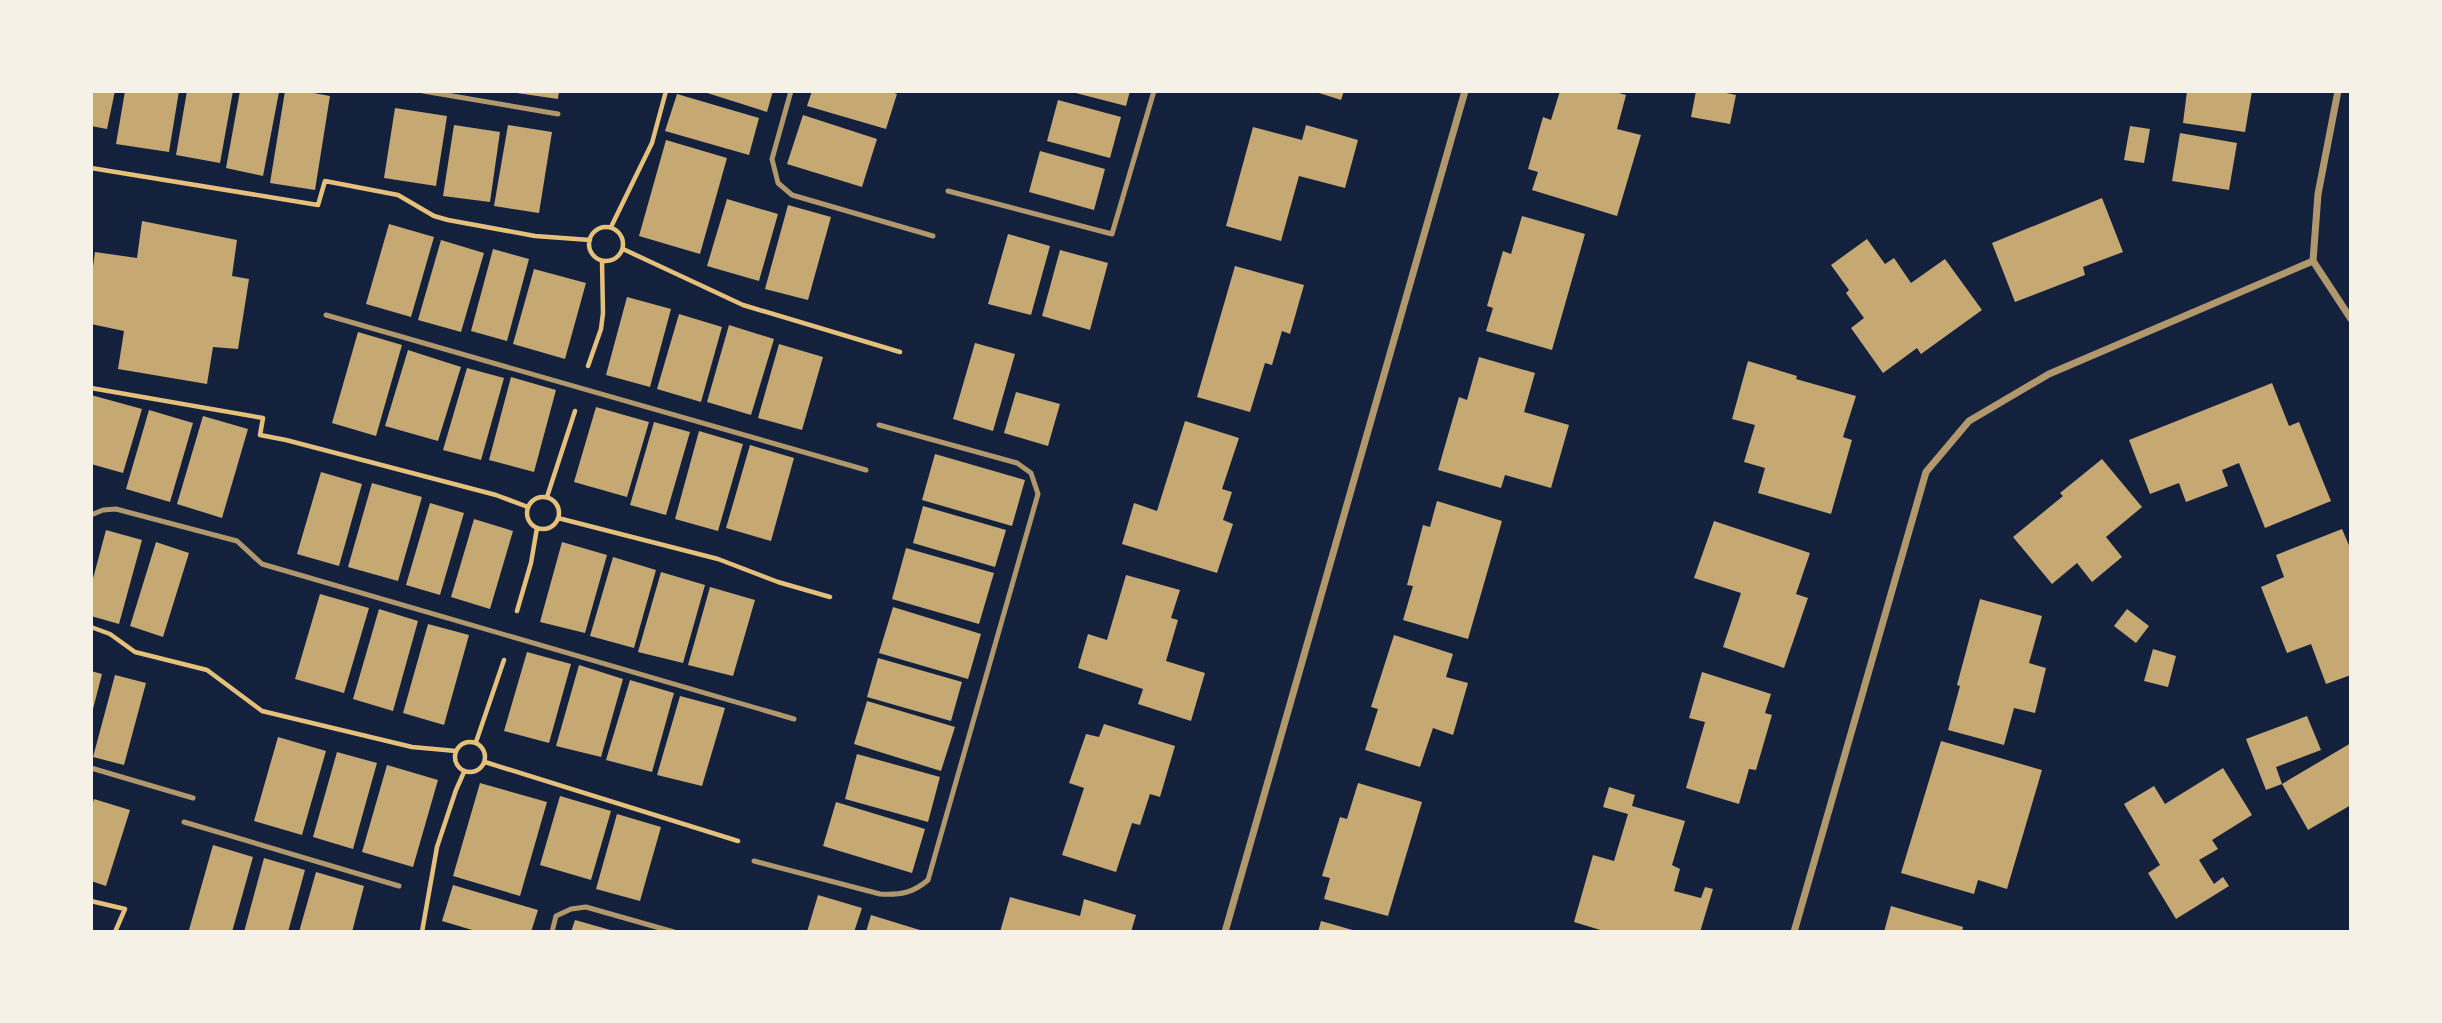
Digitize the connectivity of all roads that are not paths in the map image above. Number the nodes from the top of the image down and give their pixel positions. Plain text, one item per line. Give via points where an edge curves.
1 (423, 91) edge
2 (792, 91) edge
3 (1154, 91) edge
4 (1465, 91) edge
5 (2338, 91) edge
6 (558, 114) dead end
7 (948, 191) dead end
8 (933, 236) dead end
9 (2313, 261) junction
10 (326, 315) dead end
11 (2351, 319) edge
12 (879, 425) dead end
13 (866, 470) dead end
14 (91, 515) edge
15 (794, 719) dead end
16 (91, 768) edge
17 (193, 798) dead end
18 (184, 822) dead end
19 (754, 860) dead end
20 (399, 886) dead end
21 (552, 932) edge
22 (674, 932) edge
23 (1225, 932) edge
24 (1794, 932) edge

1 - 6 lane
2 - 8 lane via 772,159 778,183 792,195
3 - 7 lane via 1112,234
4 - 23 street
5 - 9 street via 2318,194
9 - 11 street
9 - 24 street via 2049,374 1969,421 1926,472
10 - 13 lane
12 - 19 lane via 1017,463 1031,473 1038,494 928,880 915,891 880,894
14 - 15 lane via 116,509 237,541 262,564
16 - 17 lane
18 - 20 lane
21 - 22 lane via 556,916 586,907

